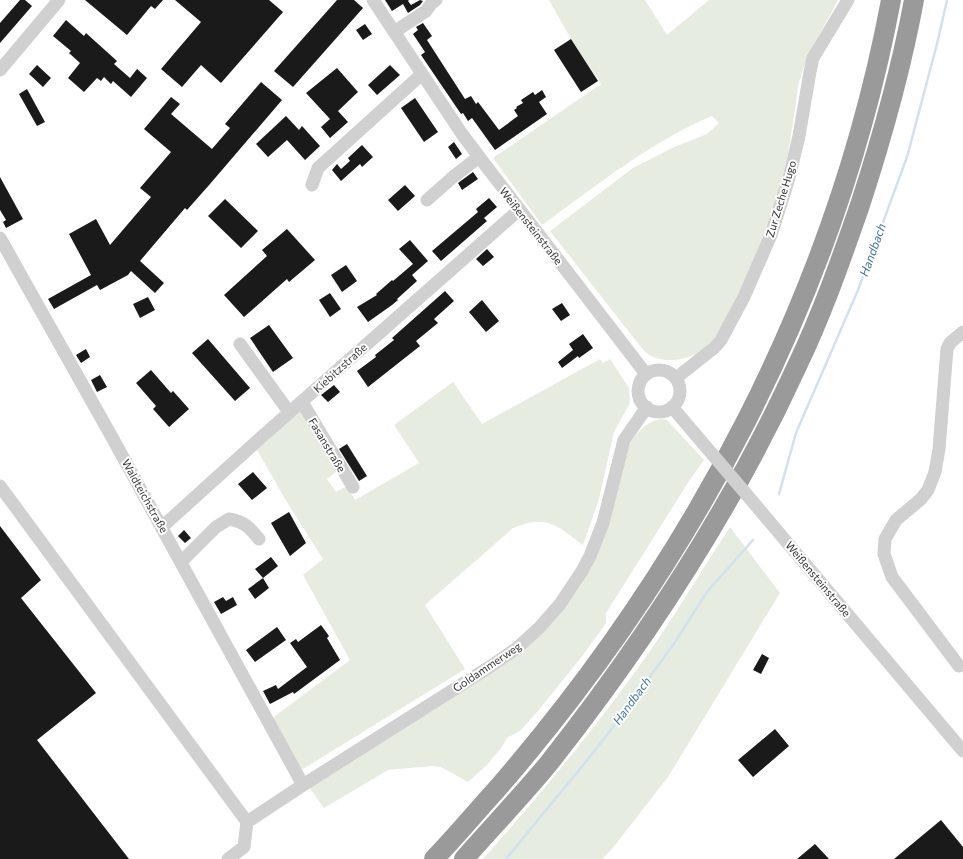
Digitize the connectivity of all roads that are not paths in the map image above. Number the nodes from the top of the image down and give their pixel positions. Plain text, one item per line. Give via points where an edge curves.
1 (59, 0) edge
2 (373, 0) edge
3 (436, 0) edge
4 (848, 0) edge
5 (891, 0) edge
6 (914, 0) edge
7 (394, 32) junction
8 (0, 70) edge
9 (422, 74) junction
10 (479, 157) junction
11 (312, 185) dead end
12 (427, 200) dead end
13 (519, 210) junction
14 (0, 238) edge
15 (963, 332) edge
16 (240, 344) dead end
17 (646, 374) junction
18 (676, 378) junction
19 (302, 402) junction
20 (647, 407) junction
21 (672, 407) junction
22 (289, 412) junction
23 (0, 486) edge
24 (353, 487) dead end
25 (162, 527) junction
26 (259, 539) dead end
27 (181, 562) junction
28 (959, 666) dead end
29 (963, 751) edge
30 (303, 785) junction
31 (247, 822) junction
32 (228, 859) edge
33 (434, 859) edge
34 (464, 859) edge

1 - 8 street
2 - 7 street, Weißensteinstraße
3 - 7 street via 426,11
4 - 18 street, Zur Zeche Hugo via 813,58 789,178 771,235 747,291 721,340
5 - 33 highway via 869,97 828,230 778,356 746,422 695,514 618,633 530,750
6 - 34 highway via 891,101 872,169 846,245 798,365 743,474 714,527 682,577 592,706 547,765
7 - 9 street, Weißensteinstraße
9 - 10 street, Weißensteinstraße
9 - 11 street via 318,168
10 - 12 street
10 - 13 street, Weißensteinstraße
13 - 17 street, Weißensteinstraße
13 - 19 street, Kiebitzstraße
14 - 25 street, Waldteichstraße
15 - 28 street via 947,349 939,449 932,482 921,499 896,520 885,539 884,554 892,577
16 - 22 street
17 - 18 street via 665,370
17 - 20 street via 638,391 639,397
18 - 21 street via 680,397
19 - 22 street, Kiebitzstraße
19 - 24 street, Fasanstraße
20 - 21 street via 660,412
20 - 30 street, Goldammerweg via 624,440 603,523 590,556 547,620 498,662
21 - 29 street, Weißensteinstraße, bridge
22 - 25 street, Kiebitzstraße
23 - 31 street
25 - 27 street, Waldteichstraße
26 - 27 street via 249,526 229,519
27 - 30 street, Waldteichstraße
30 - 31 street, Goldammerweg
31 - 32 street via 244,847

